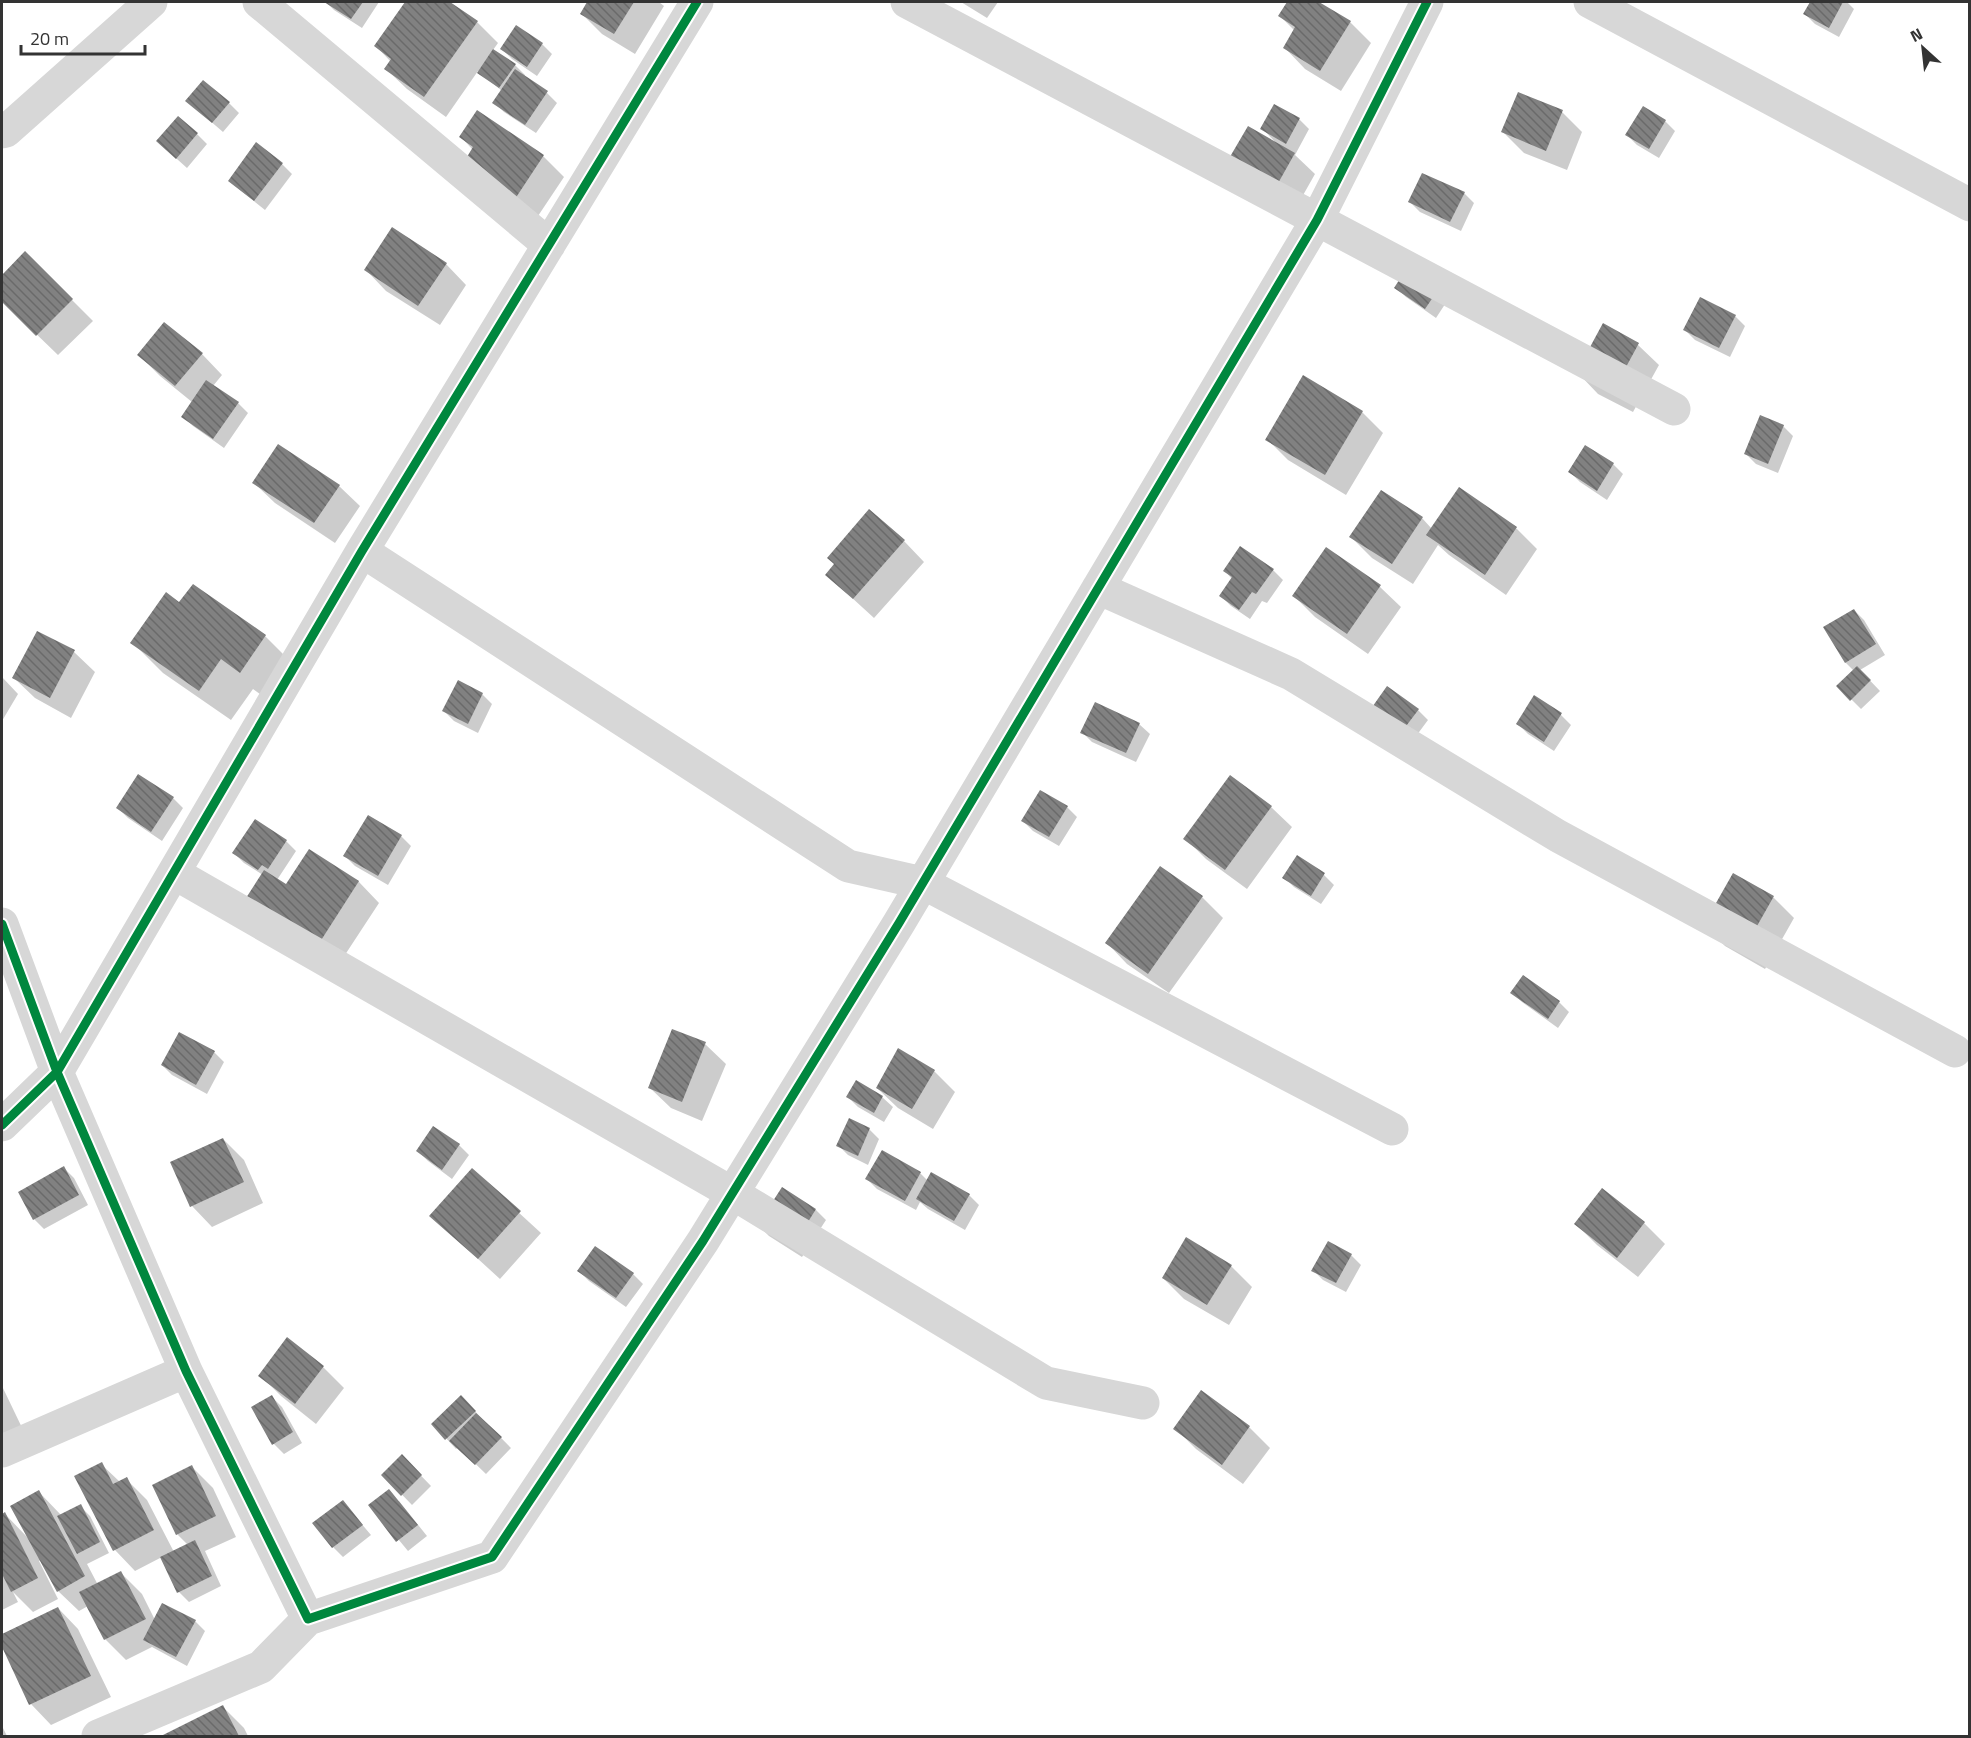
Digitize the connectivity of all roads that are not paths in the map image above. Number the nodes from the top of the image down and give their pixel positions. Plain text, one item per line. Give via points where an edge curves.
1 (151, 2) edge
2 (259, 2) edge
3 (697, 2) edge
4 (908, 2) edge
5 (1427, 2) edge
6 (1590, 2) edge
7 (2, 132) edge
8 (1970, 205) edge
9 (1317, 220) junction
10 (549, 245) junction
11 (1674, 409) dead end
12 (362, 551) junction
13 (1098, 588) junction
14 (174, 873) junction
15 (923, 883) junction
16 (2, 924) edge
17 (1956, 1052) dead end
18 (57, 1072) junction
19 (2, 1125) edge
20 (1392, 1129) dead end
21 (732, 1193) junction
22 (186, 1371) junction
23 (1143, 1403) dead end
24 (2, 1451) edge
25 (308, 1619) junction
26 (98, 1737) edge

1 - 7 street
2 - 10 street
3 - 10 street
4 - 9 street
5 - 9 street
6 - 8 street
9 - 11 street
9 - 13 street
10 - 12 street
12 - 14 street
12 - 15 street via 848,866
13 - 15 street
13 - 17 street via 1291,674 1558,836
14 - 18 street
14 - 21 street
15 - 20 street
15 - 21 street
16 - 18 street
18 - 19 street
18 - 22 street
21 - 23 street via 1046,1383
21 - 25 street via 492,1557
22 - 24 street
22 - 25 street
25 - 26 street via 261,1667

